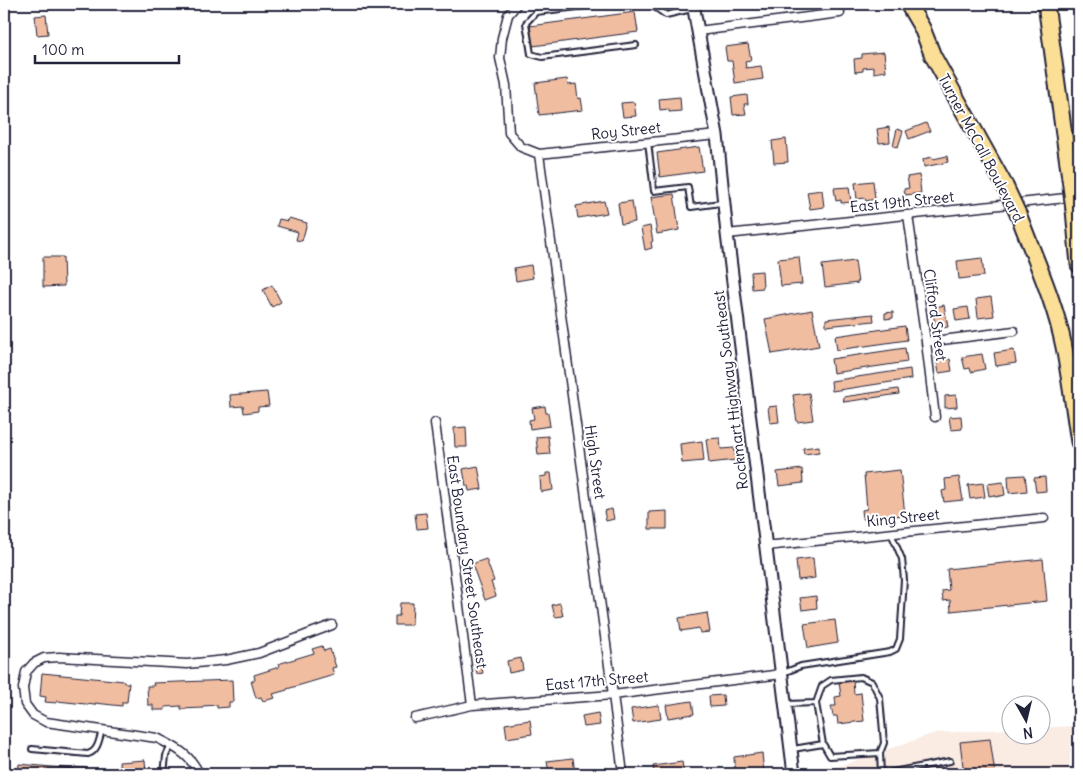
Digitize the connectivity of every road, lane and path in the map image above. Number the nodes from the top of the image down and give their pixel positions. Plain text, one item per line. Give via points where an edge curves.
1 (517, 4) edge
2 (603, 4) edge
3 (652, 4) edge
4 (898, 4) edge
5 (908, 4) edge
6 (1040, 4) edge
7 (1046, 4) edge
8 (694, 6) edge
9 (840, 13) dead end
10 (698, 31) junction
11 (636, 45) dead end
12 (933, 56) junction
13 (1054, 64) junction
14 (716, 135) junction
15 (648, 142) junction
16 (539, 154) junction
17 (724, 202) junction
18 (1076, 203) edge
19 (908, 216) junction
20 (727, 234) junction
21 (1079, 265) edge
22 (1014, 331) dead end
23 (926, 342) junction
24 (935, 417) dead end
25 (435, 423) dead end
26 (1079, 442) edge
27 (1044, 518) dead end
28 (891, 533) junction
29 (765, 546) junction
30 (332, 625) dead end
31 (782, 674) junction
32 (613, 695) junction
33 (816, 703) junction
34 (785, 704) junction
35 (472, 705) junction
36 (415, 718) dead end
37 (102, 730) junction
38 (822, 744) junction
39 (171, 745) junction
40 (32, 749) dead end
41 (791, 749) junction
42 (880, 752) junction
43 (950, 760) dead end
44 (164, 774) edge
45 (199, 774) edge
46 (623, 774) edge
47 (794, 774) edge
48 (881, 774) edge

1 - 16 street via 508,15 500,58 506,85 509,133 521,147
2 - 11 lane via 536,12 526,23 531,54 542,57
3 - 8 lane via 666,15
4 - 12 highway
5 - 12 highway, Turner McCall Boulevard
6 - 13 highway
7 - 13 highway
8 - 10 main road, Rockmart Highway Southeast
9 - 10 street
10 - 14 main road, Rockmart Highway Southeast
12 - 26 highway, Turner McCall Boulevard, bridge via 1019,216 1058,323
13 - 18 highway, bridge
14 - 15 street, Roy Street
14 - 17 main road, Rockmart Highway Southeast
15 - 16 street, Roy Street
15 - 17 lane via 654,191 688,186 691,207
16 - 32 street, High Street
17 - 20 main road, Rockmart Highway Southeast
18 - 19 street, East 19th Street
18 - 21 highway
19 - 20 street, East 19th Street
19 - 23 street, Clifford Street
20 - 29 main road, Rockmart Highway Southeast
22 - 23 street
23 - 24 street, Clifford Street
25 - 35 street, East Boundary Street Southeast
27 - 28 street, King Street
28 - 29 street, King Street
28 - 31 lane via 902,559 904,580 900,639 896,649 801,666
29 - 31 main road, Rockmart Highway Southeast
30 - 37 street via 258,653 226,660 187,664 51,657 34,663 26,672 26,704 33,715 46,722
31 - 32 street, East 17th Street
31 - 34 main road, Rockmart Highway Southeast
32 - 35 street, East 17th Street
32 - 46 street, High Street
33 - 34 lane
33 - 38 lane
33 - 42 lane via 822,686 831,680 861,677 872,682 880,698 884,742
34 - 41 main road, Rockmart Highway Southeast
35 - 36 street, East 17th Street
37 - 39 street via 157,738
37 - 40 lane via 92,753
38 - 41 lane
38 - 42 lane via 830,756
39 - 44 lane
39 - 45 street via 189,757
41 - 47 main road, Rockmart Highway Southeast
42 - 48 lane
43 - 48 lane

